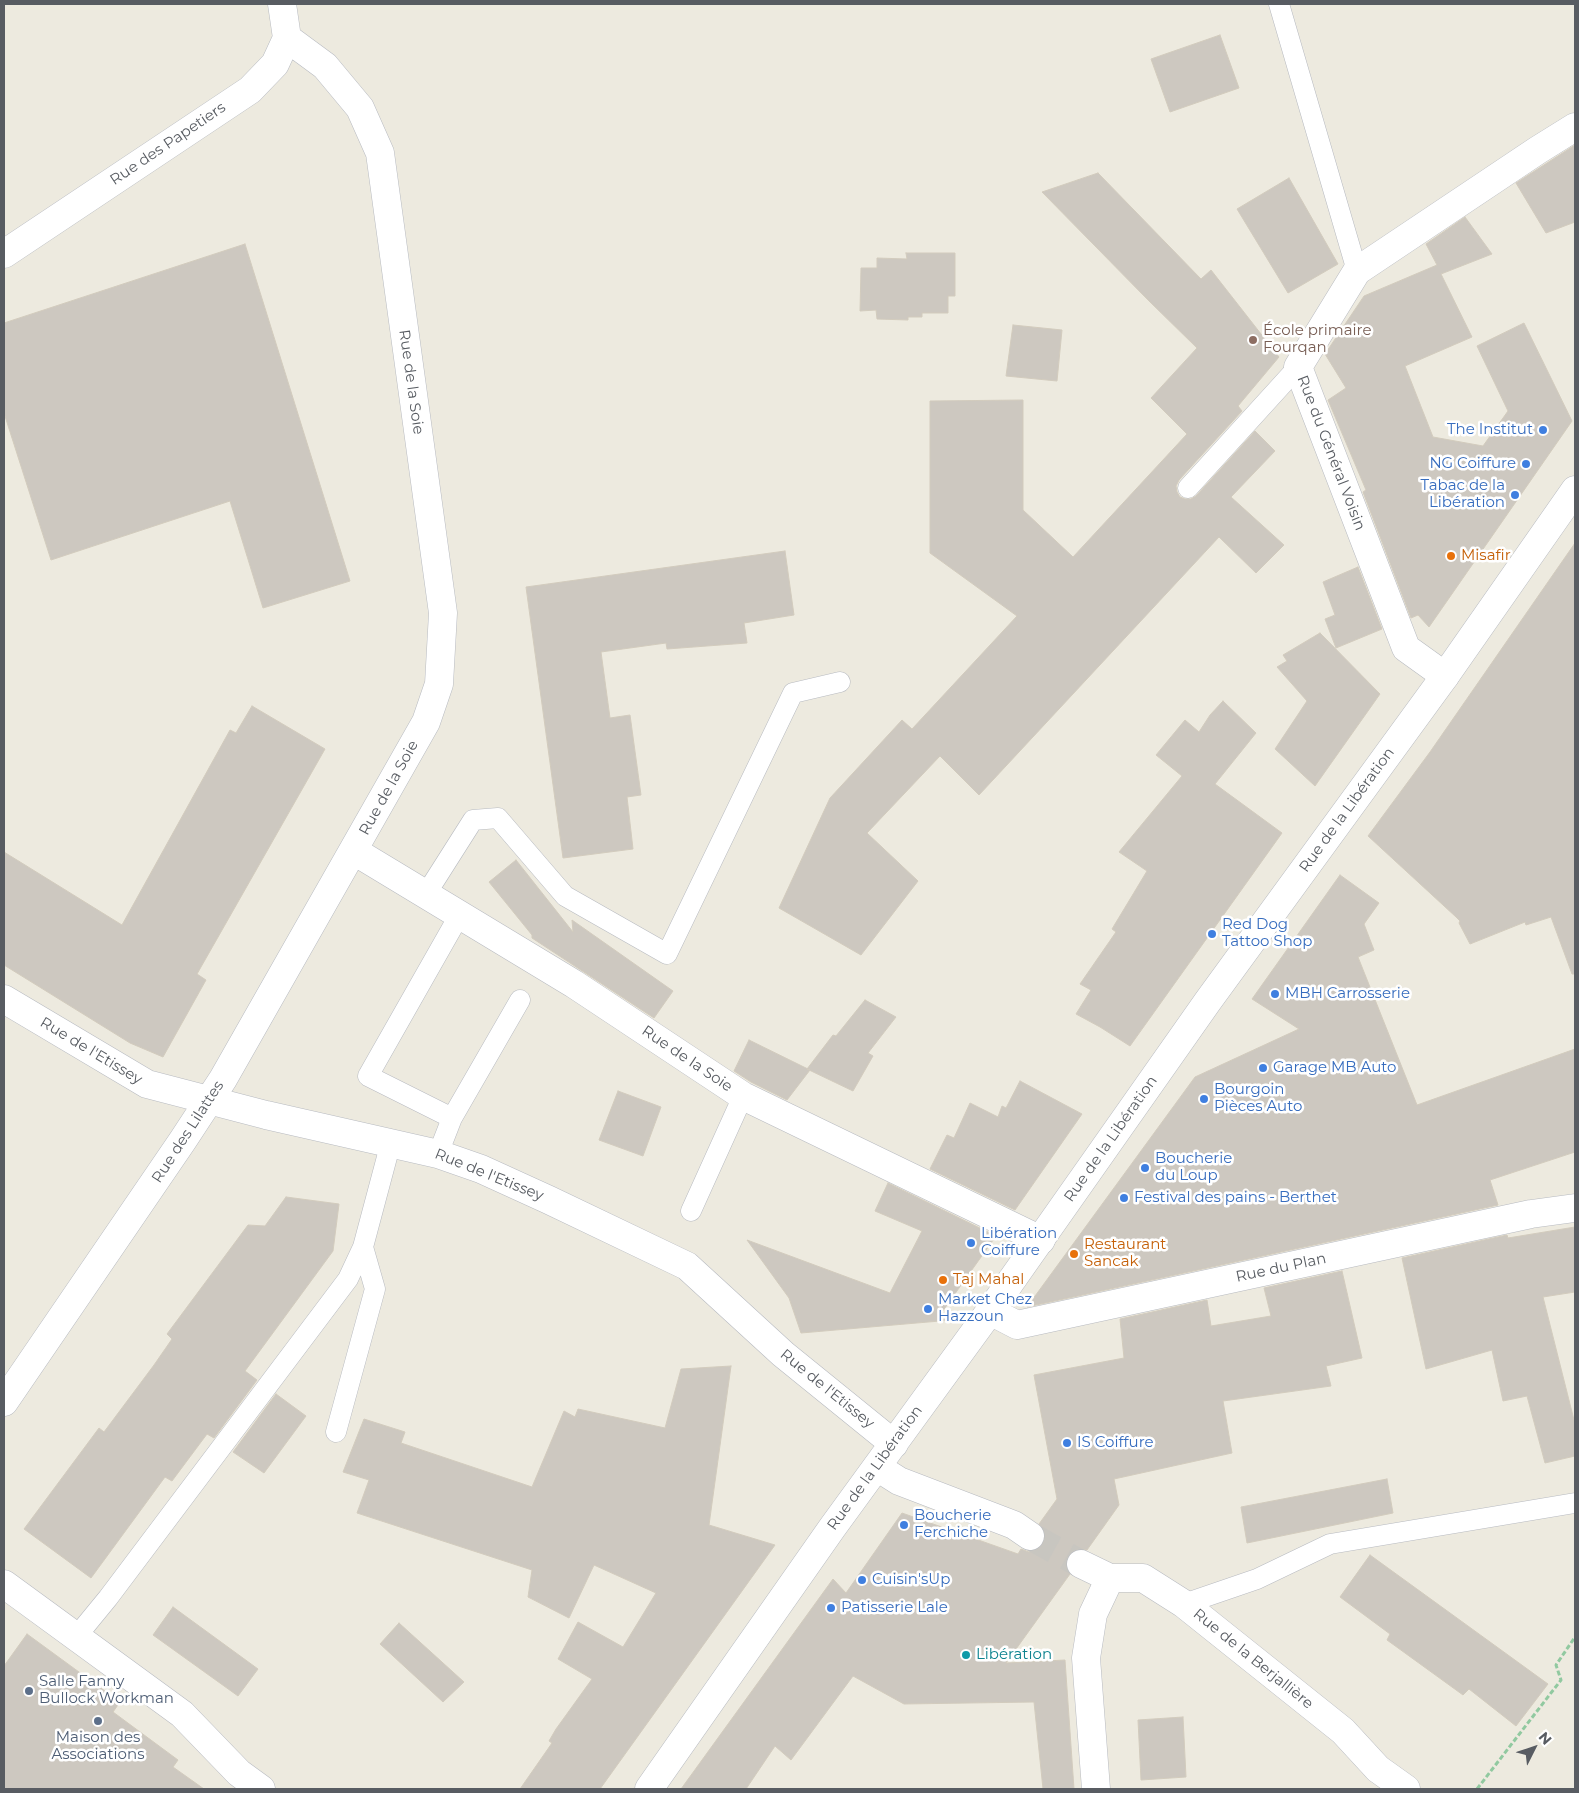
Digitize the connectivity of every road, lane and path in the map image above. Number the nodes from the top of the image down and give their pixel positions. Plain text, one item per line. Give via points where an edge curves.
1 (282, 4) edge
2 (1279, 4) edge
3 (287, 38) junction
4 (1575, 127) edge
5 (4, 254) edge
6 (1357, 271) junction
7 (1298, 367) junction
8 (1188, 488) dead end
9 (1575, 490) edge
10 (1445, 676) junction
11 (840, 682) dead end
12 (354, 851) junction
13 (426, 894) junction
14 (460, 914) junction
15 (4, 999) edge
16 (520, 1000) dead end
17 (743, 1096) junction
18 (209, 1100) junction
19 (452, 1118) junction
20 (391, 1142) junction
21 (438, 1154) junction
22 (1575, 1208) edge
23 (691, 1211) dead end
24 (1041, 1240) junction
25 (363, 1247) junction
26 (990, 1311) junction
27 (4, 1402) edge
28 (336, 1432) dead end
29 (894, 1444) junction
30 (877, 1467) junction
31 (1575, 1503) edge
32 (1030, 1536) tunnel mouth
33 (1081, 1564) tunnel mouth
34 (1110, 1578) junction
35 (4, 1584) edge
36 (1184, 1604) junction
37 (76, 1637) junction
38 (1575, 1637) edge
39 (261, 1789) edge
40 (649, 1789) edge
41 (1096, 1789) edge
42 (1406, 1789) edge
43 (1478, 1789) edge

1 - 3 street
2 - 6 lane
3 - 5 street, Rue des Papetiers via 275,64 250,90
3 - 12 street, Rue de la Soie via 325,66 360,108 380,153 443,613 439,684 426,722
4 - 6 street, Rue du Général Voisin
6 - 7 street, Rue du Général Voisin
7 - 8 lane
7 - 10 street, Rue du Général Voisin via 1406,648
9 - 10 street, Rue de la Libération
10 - 24 street, Rue de la Libération via 1208,1001
11 - 13 lane via 793,693 667,954 565,896 498,818 473,820
12 - 13 street, Rue de la Soie
12 - 18 street, Rue des Lilattes
13 - 14 street, Rue de la Soie
14 - 17 street, Rue de la Soie via 574,984
14 - 19 lane via 368,1076
15 - 18 street, Rue de l'Etissey via 147,1084
16 - 19 lane
17 - 23 lane
17 - 24 street, Rue de la Soie
18 - 20 street, Rue de l'Etissey
18 - 27 street, Rue des Lilattes
19 - 21 lane
20 - 21 street, Rue de l'Etissey
20 - 25 lane
21 - 29 street, Rue de l'Etissey via 541,1196 688,1266 783,1354
22 - 26 street, Rue du Plan via 1521,1216 1017,1325
24 - 26 street, Rue de la Libération
25 - 28 lane via 375,1289
25 - 37 lane via 348,1279
26 - 29 street, Rue de la Libération
29 - 30 street, Rue de la Libération
30 - 32 street via 898,1481 1014,1525
30 - 40 street, Rue de la Libération
31 - 36 lane via 1330,1544 1257,1579
33 - 34 street, Rue de la Berjallière
34 - 36 street, Rue de la Berjallière via 1143,1578
34 - 41 street via 1093,1614 1086,1658
35 - 37 street
36 - 42 street, Rue de la Berjallière via 1343,1731 1378,1769
37 - 39 street via 182,1714 239,1773
38 - 43 path via 1556,1665 1561,1680

